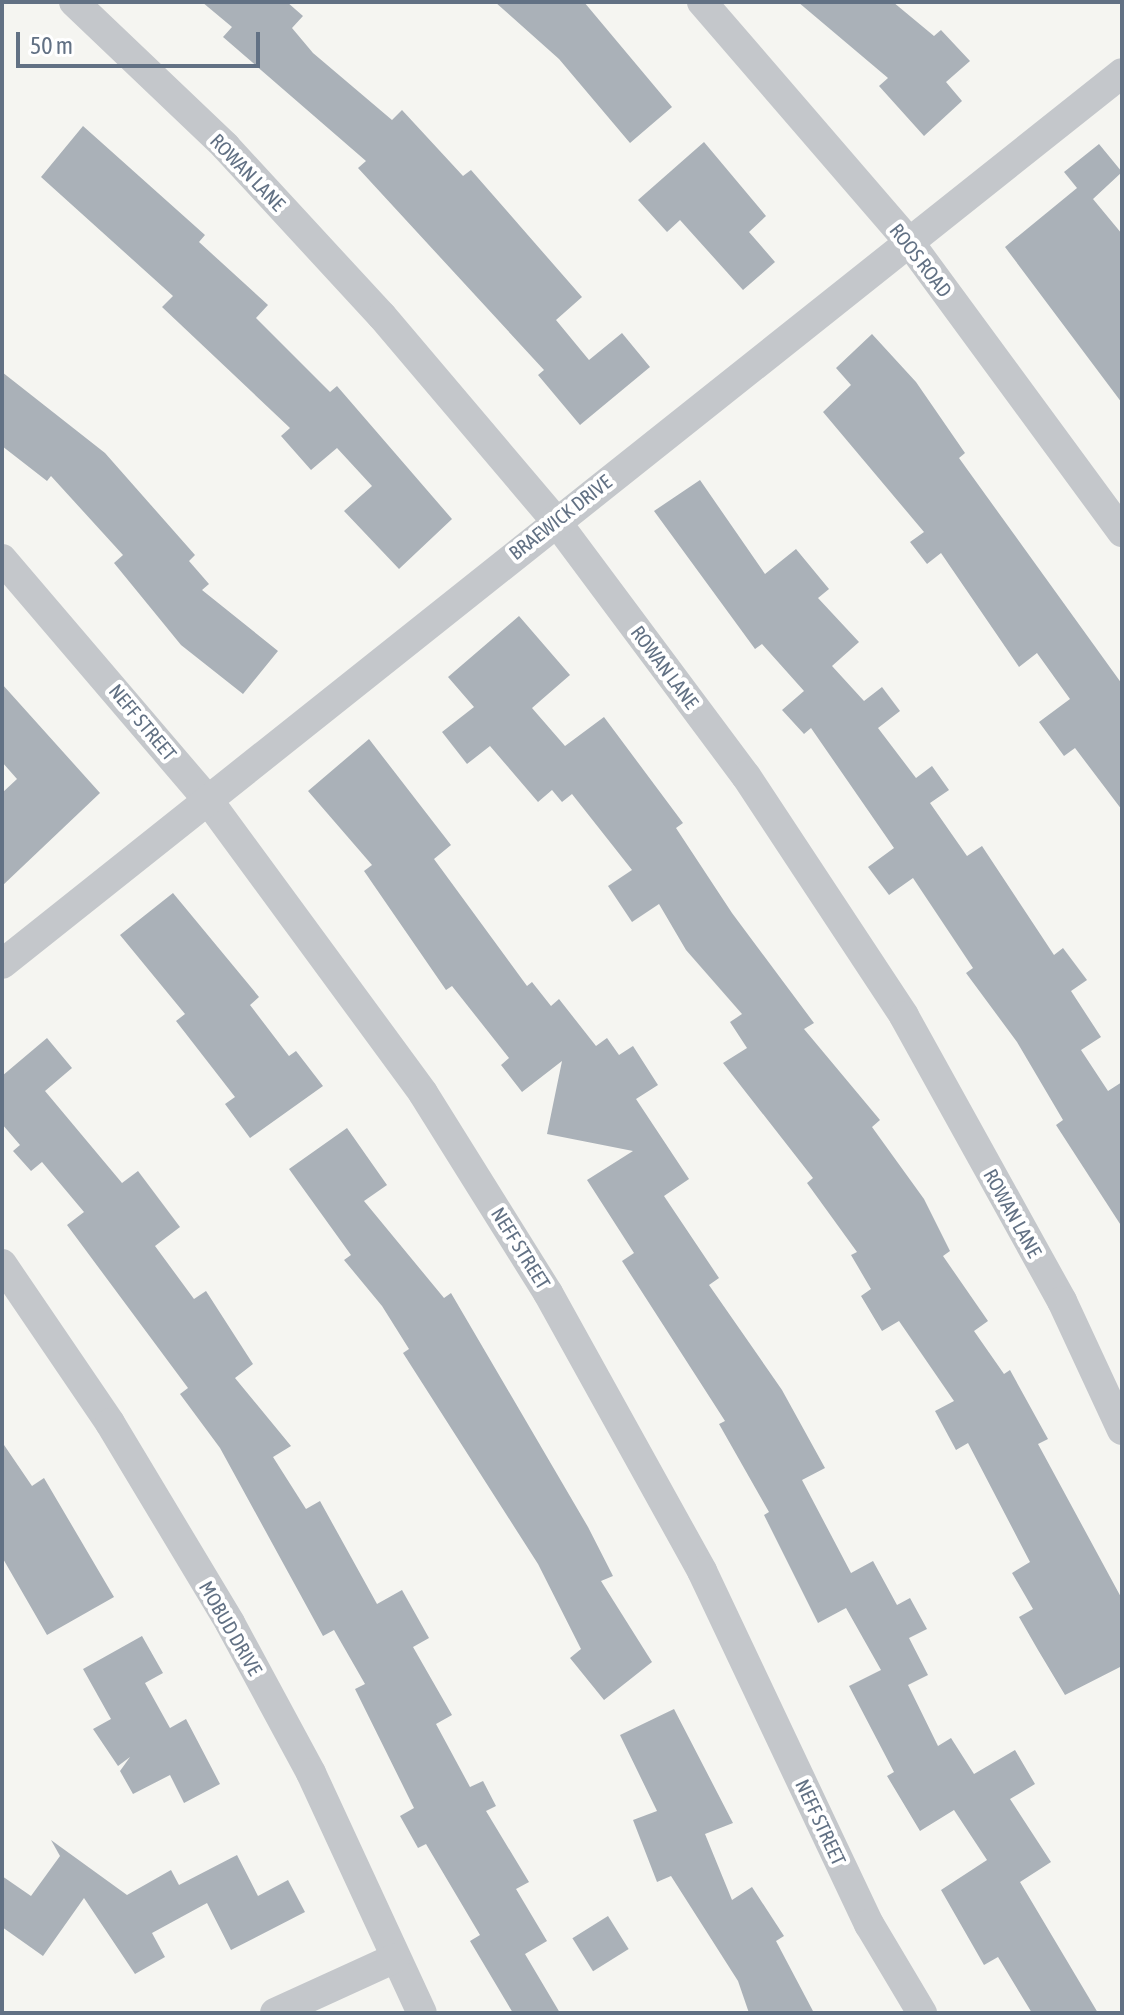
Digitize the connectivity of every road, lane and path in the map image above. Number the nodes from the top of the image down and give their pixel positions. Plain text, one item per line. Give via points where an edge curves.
1 (74, 2) edge
2 (702, 2) edge
3 (1122, 73) edge
4 (909, 242) junction
5 (555, 520) junction
6 (1122, 532) edge
7 (2, 559) edge
8 (208, 800) junction
9 (2, 964) edge
10 (2, 1264) edge
11 (1122, 1430) edge
12 (395, 1958) junction
13 (275, 2013) edge
14 (422, 2013) edge
15 (922, 2013) edge

1 - 5 street, ROWAN LANE via 330,259
2 - 4 street, ROOS ROAD
3 - 4 street, BRAEWICK DRIVE
4 - 5 street, BRAEWICK DRIVE
4 - 6 street, ROOS ROAD
5 - 8 street, BRAEWICK DRIVE
5 - 11 street, ROWAN LANE via 746,776 904,1016 1062,1301
7 - 8 street, NEFF STREET
8 - 9 street, BRAEWICK DRIVE
8 - 15 street, NEFF STREET via 423,1093 548,1293 702,1571 869,1924
10 - 12 street, MOBUD DRIVE via 110,1423 230,1623 311,1773
12 - 13 street
12 - 14 street, MOBUD DRIVE

